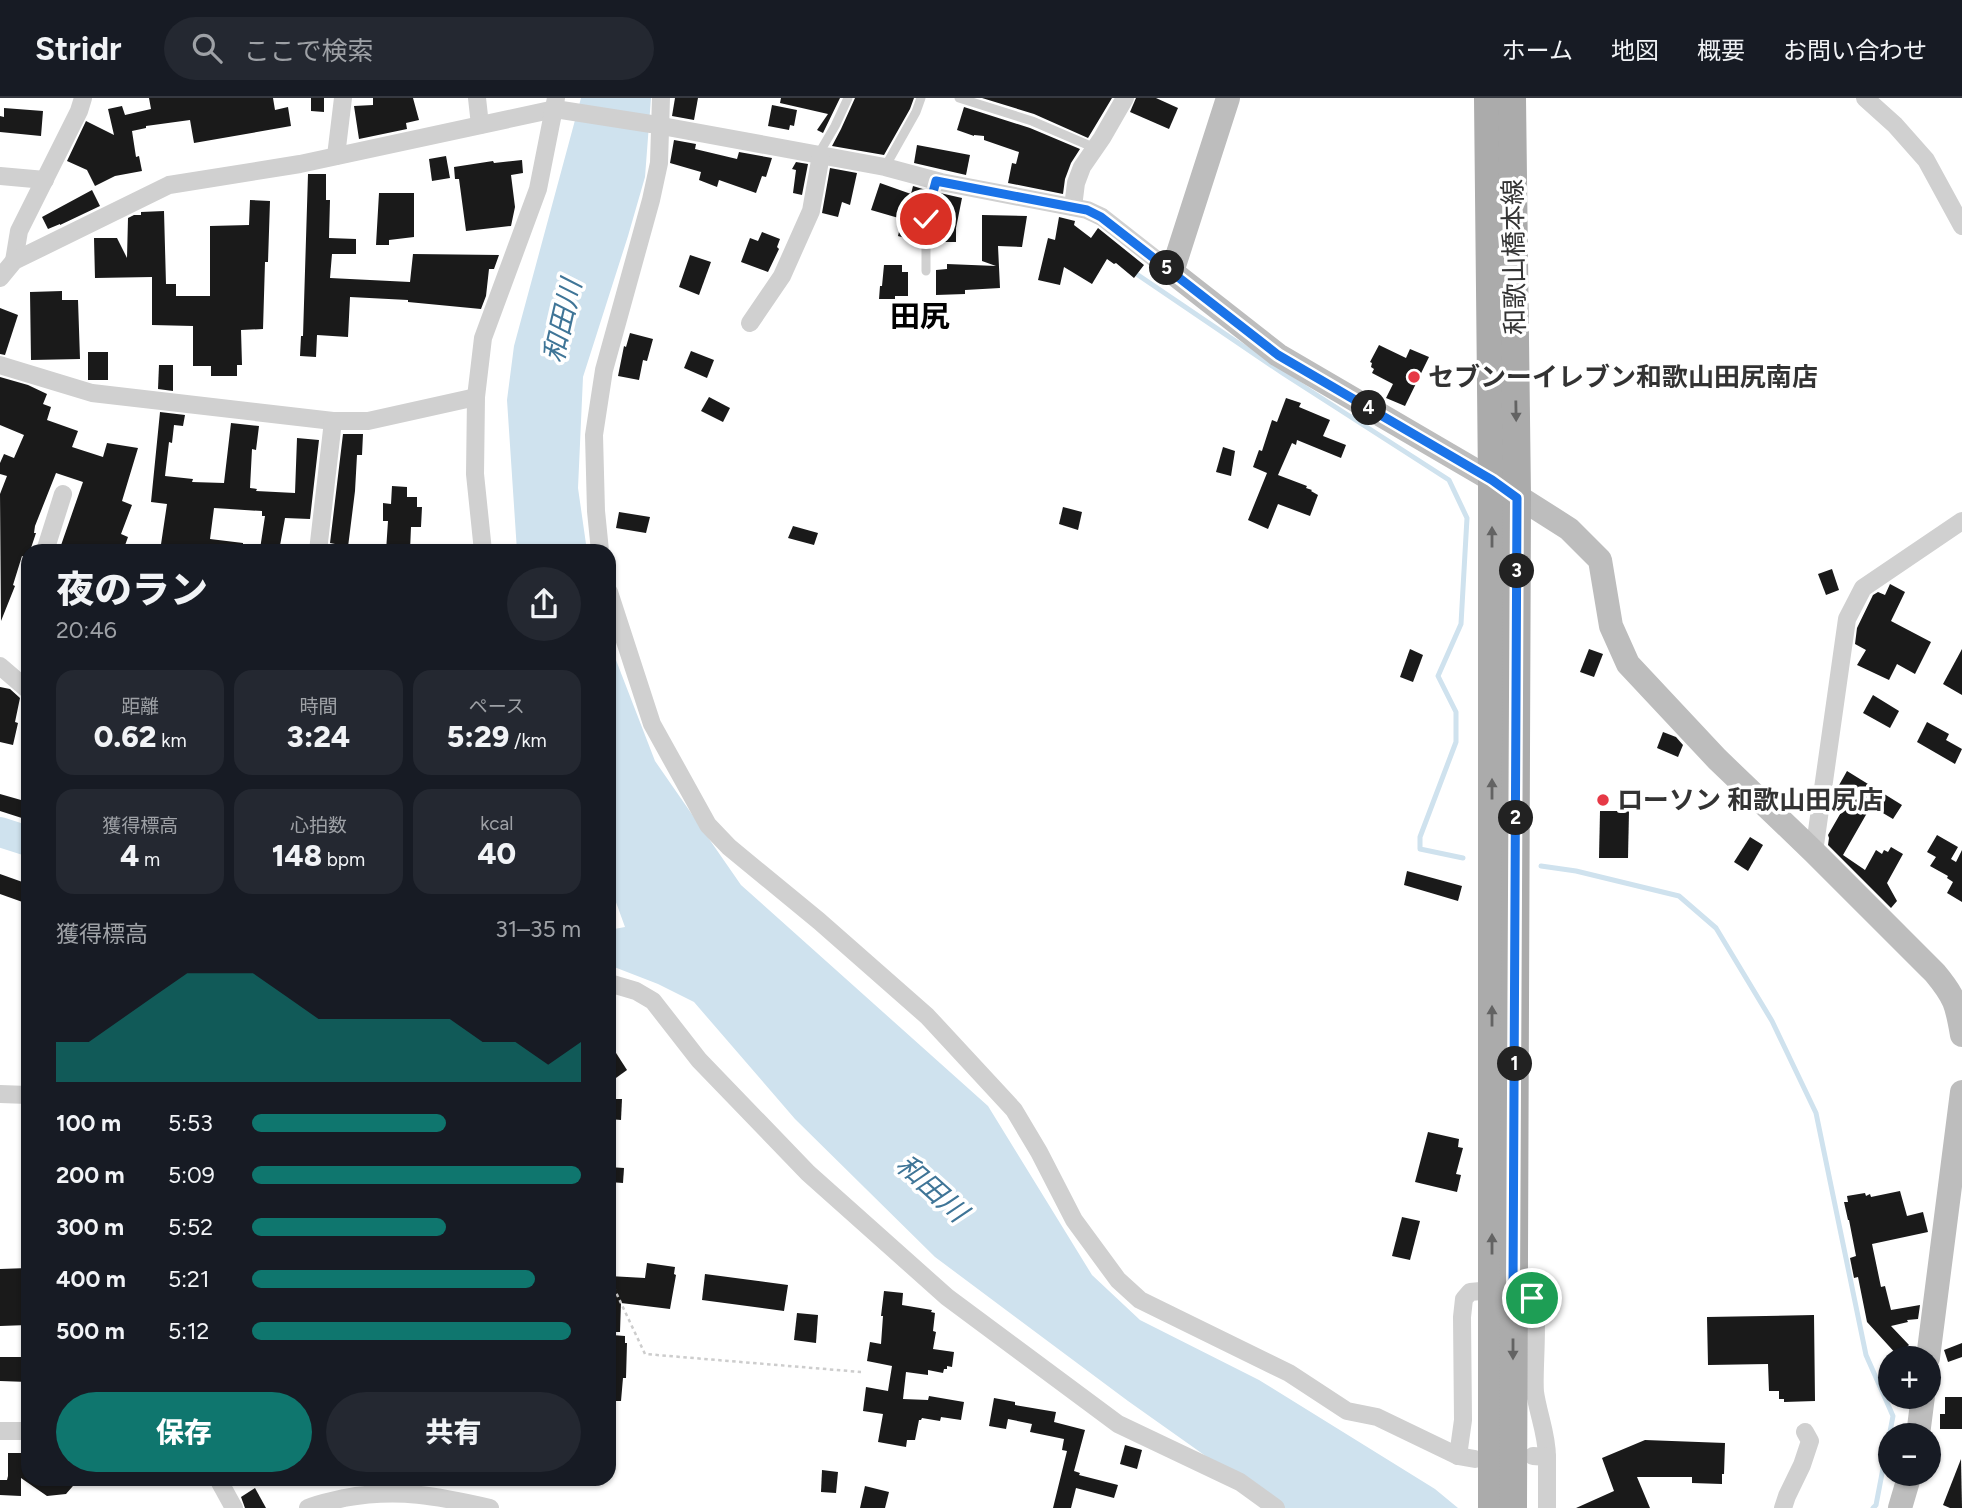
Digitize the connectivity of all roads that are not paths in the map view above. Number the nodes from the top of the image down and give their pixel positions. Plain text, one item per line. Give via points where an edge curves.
1 (83, 98) edge
2 (343, 98) edge
3 (477, 98) edge
4 (661, 98) edge
5 (848, 98) edge
6 (921, 98) edge
7 (959, 98) edge
8 (1125, 98) edge
9 (1228, 98) edge
10 (1488, 98) edge
11 (1512, 98) edge
12 (1865, 98) edge
13 (559, 106) edge
14 (480, 125) junction
15 (656, 125) junction
16 (1095, 148) junction
17 (819, 155) junction
18 (336, 156) junction
19 (885, 167) junction
20 (0, 176) edge
21 (45, 180) junction
22 (936, 181) junction
23 (1073, 207) junction
24 (1962, 226) edge
25 (14, 261) junction
26 (926, 271) dead end
27 (1172, 272) junction
28 (0, 278) edge
29 (750, 323) dead end
30 (0, 365) edge
31 (476, 397) junction
32 (333, 421) junction
33 (1492, 480) junction
34 (62, 495) dead end
35 (1517, 498) junction
36 (1962, 521) edge
37 (47, 544) edge
38 (319, 544) edge
39 (482, 544) edge
40 (599, 544) edge
41 (616, 613) edge
42 (0, 666) edge
43 (21, 684) edge
44 (1814, 852) junction
45 (616, 984) edge
46 (1959, 1006) edge
47 (1962, 1035) edge
48 (1962, 1092) edge
49 (0, 1094) edge
50 (21, 1095) edge
51 (1502, 1290) junction
52 (1930, 1346) edge
53 (0, 1431) edge
54 (21, 1431) edge
55 (1805, 1432) dead end
56 (222, 1486) edge
57 (1906, 1486) edge
58 (234, 1508) edge
59 (307, 1508) edge
60 (490, 1508) edge
61 (1276, 1508) edge
62 (1492, 1508) edge
63 (1513, 1508) edge
64 (1547, 1508) edge
65 (1783, 1508) edge
66 (1900, 1508) edge

1 - 21 street
2 - 18 street
3 - 14 street
4 - 15 street
5 - 17 lane
6 - 19 lane
7 - 16 lane
8 - 16 street
9 - 27 street
10 - 33 main road, 和歌山橋本線
11 -> 35 main road, 和歌山橋本線
12 - 24 street via 1926,160
13 - 14 street
13 - 15 street
13 - 31 street via 537,189 483,338
14 - 18 street
15 - 17 street
15 - 40 street via 659,163 604,370 594,435
16 - 23 street via 1076,183
17 - 19 street
17 - 29 street via 811,212 782,276
18 - 25 street via 169,185
19 - 22 street
20 - 21 street
21 - 25 street via 19,230
22 - 23 street
22 - 26 lane via 926,219
23 - 27 street via 1101,217
25 - 28 street
27 - 33 street via 1278,355
30 - 32 street via 92,393
31 - 32 street via 368,421
31 - 39 street via 475,474
32 - 38 street
33 - 35 street
51 -> 33 main road, 和歌山橋本線
34 - 37 street
35 - 44 street via 1569,530 1600,559 1611,626 1628,664 1717,759
35 - 51 main road, 和歌山橋本線
36 - 44 street via 1863,588 1847,619
41 - 51 street via 652,723 708,825 729,848 927,1016 1014,1110 1074,1220 1118,1280 1140,1300 1289,1373 1347,1411 1377,1417 1466,1458 1464,1299 1470,1292
42 - 43 street
44 - 46 street via 1935,974
45 - 61 street via 653,1001 699,1060 808,1173 947,1297 1118,1423 1240,1482
46 - 47 street
48 - 52 street
49 - 50 street
51 - 62 main road, 和歌山橋本線
51 -> 63 main road, 和歌山橋本線
51 - 64 street via 1522,1290 1532,1298 1535,1312 1535,1392 1547,1440 1540,1456
53 - 54 street
55 - 65 street via 1810,1441
56 - 58 street
57 - 66 street
59 - 60 street via 370,1493 407,1492

